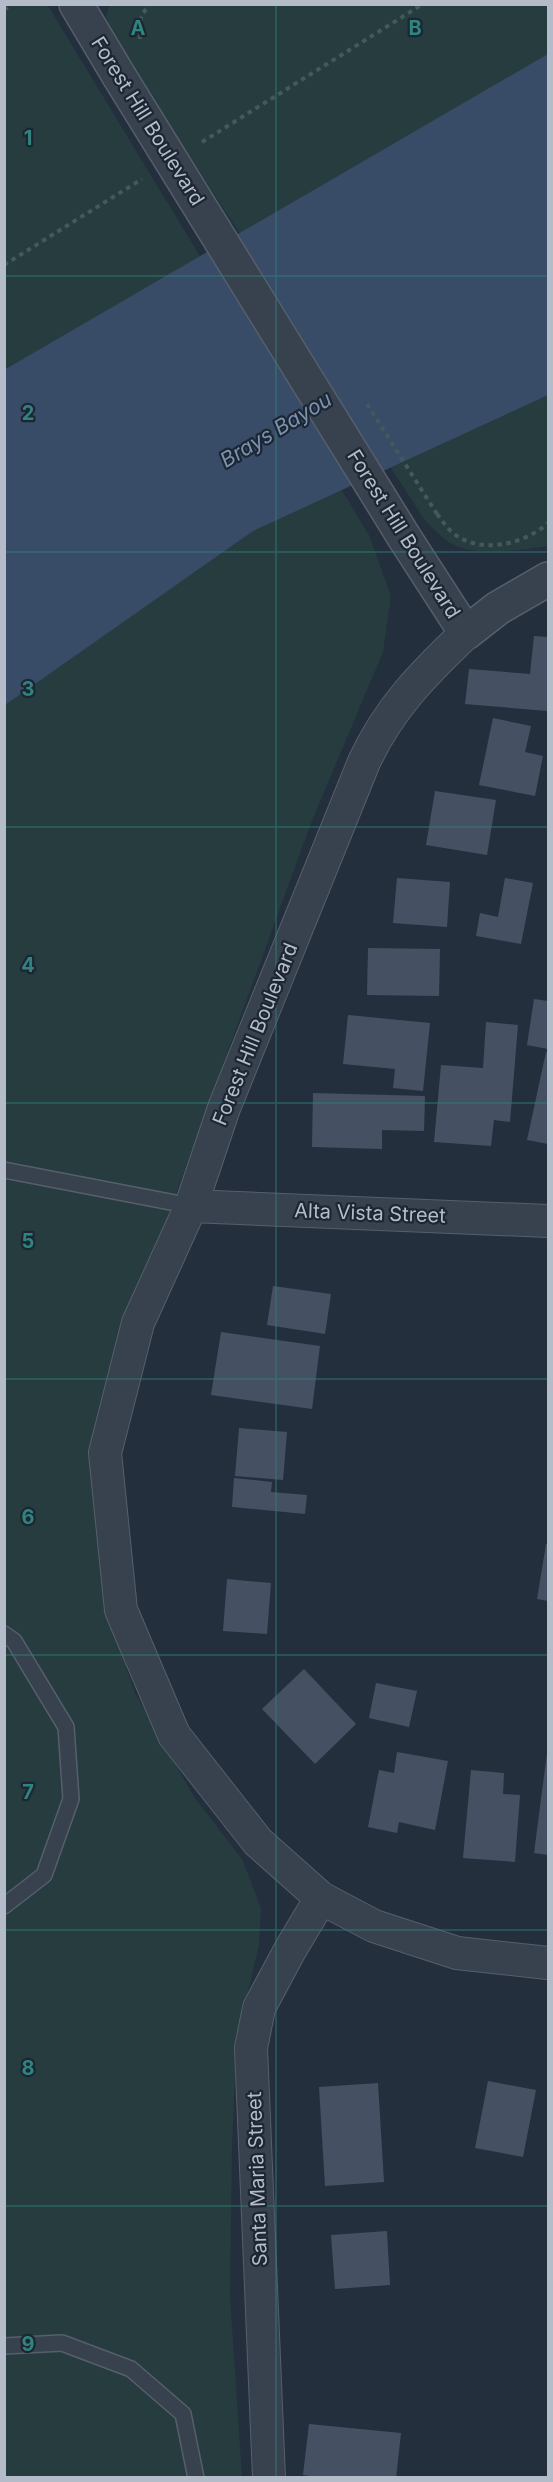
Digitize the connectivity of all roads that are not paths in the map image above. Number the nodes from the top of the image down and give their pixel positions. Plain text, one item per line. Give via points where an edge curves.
1 (76, 4) edge
2 (549, 579) edge
3 (466, 633) junction
4 (4, 1170) edge
5 (191, 1206) junction
6 (549, 1221) edge
7 (4, 1634) edge
8 (321, 1898) junction
9 (4, 1906) edge
10 (549, 1963) edge
11 (4, 2346) edge
12 (196, 2478) edge
13 (269, 2478) edge

1 - 3 street, Forest Hill Boulevard, bridge
2 - 3 street via 498,608
3 - 5 street, Forest Hill Boulevard via 411,687 372,744 224,1108
4 - 5 lane
5 - 6 street, Alta Vista Street
5 - 8 street, Forest Hill Boulevard via 138,1323 105,1454 121,1610 174,1735 258,1842
7 - 9 lane via 14,1641 66,1727 71,1799 44,1875
8 - 10 street, Forest Hill Boulevard via 374,1926 457,1953
8 - 13 street, Santa Maria Street via 259,2008 251,2048
11 - 12 lane via 62,2343 131,2369 183,2415

